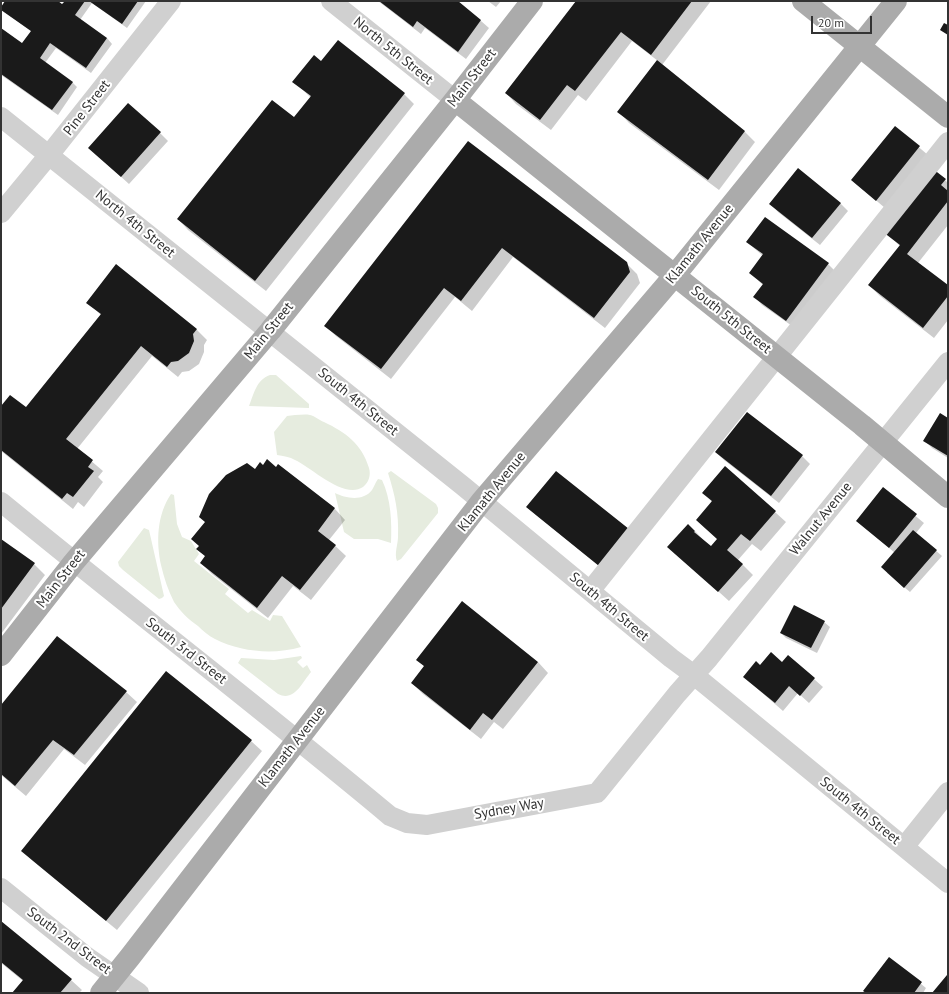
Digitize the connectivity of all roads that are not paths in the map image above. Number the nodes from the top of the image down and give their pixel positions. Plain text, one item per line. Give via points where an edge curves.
1 (171, 1) edge
2 (331, 1) edge
3 (532, 1) edge
4 (803, 1) edge
5 (896, 1) edge
6 (860, 47) junction
7 (455, 100) junction
8 (1, 117) edge
9 (948, 117) edge
10 (948, 142) edge
11 (49, 155) junction
12 (1, 213) edge
13 (675, 275) junction
14 (270, 331) junction
15 (777, 357) junction
16 (948, 362) edge
17 (883, 442) junction
18 (948, 498) edge
19 (1, 502) edge
20 (481, 502) junction
21 (74, 562) junction
22 (590, 591) junction
23 (1, 655) edge
24 (694, 675) junction
25 (298, 740) junction
26 (948, 792) edge
27 (904, 847) junction
28 (948, 883) edge
29 (1, 888) edge
30 (114, 976) junction
31 (138, 992) edge
32 (101, 993) edge

1 - 11 street, Pine Street
2 - 7 street, North 5th Street
3 - 7 main road, Main Street
4 - 6 main road
5 - 6 main road, Klamath Avenue
6 - 9 main road
6 - 13 main road, Klamath Avenue
7 - 13 main road, South 5th Street
7 - 14 main road, Main Street
8 - 11 street, North 4th Street
10 - 15 street
11 - 12 street, Pine Street
11 - 14 street, North 4th Street
13 - 15 main road, South 5th Street
13 - 20 main road, Klamath Avenue
14 - 20 street, South 4th Street
14 - 21 main road, Main Street
15 - 17 main road, South 5th Street
15 - 22 street
16 - 17 street, Walnut Avenue
17 - 18 main road, South 5th Street
17 - 24 street, Walnut Avenue
19 - 21 street, South 3rd Street
20 - 22 street, South 4th Street
20 - 25 main road, Klamath Avenue
21 - 23 main road, Main Street
21 - 25 street, South 3rd Street
22 - 24 street, South 4th Street
24 - 25 street, Sydney Way via 598,793 427,825 407,823 390,816
24 - 27 street, South 4th Street
25 - 30 main road, Klamath Avenue
26 - 27 street
27 - 28 street, South 4th Street
29 - 30 street, South 2nd Street
30 - 31 street, South 2nd Street
30 - 32 main road, Klamath Avenue

